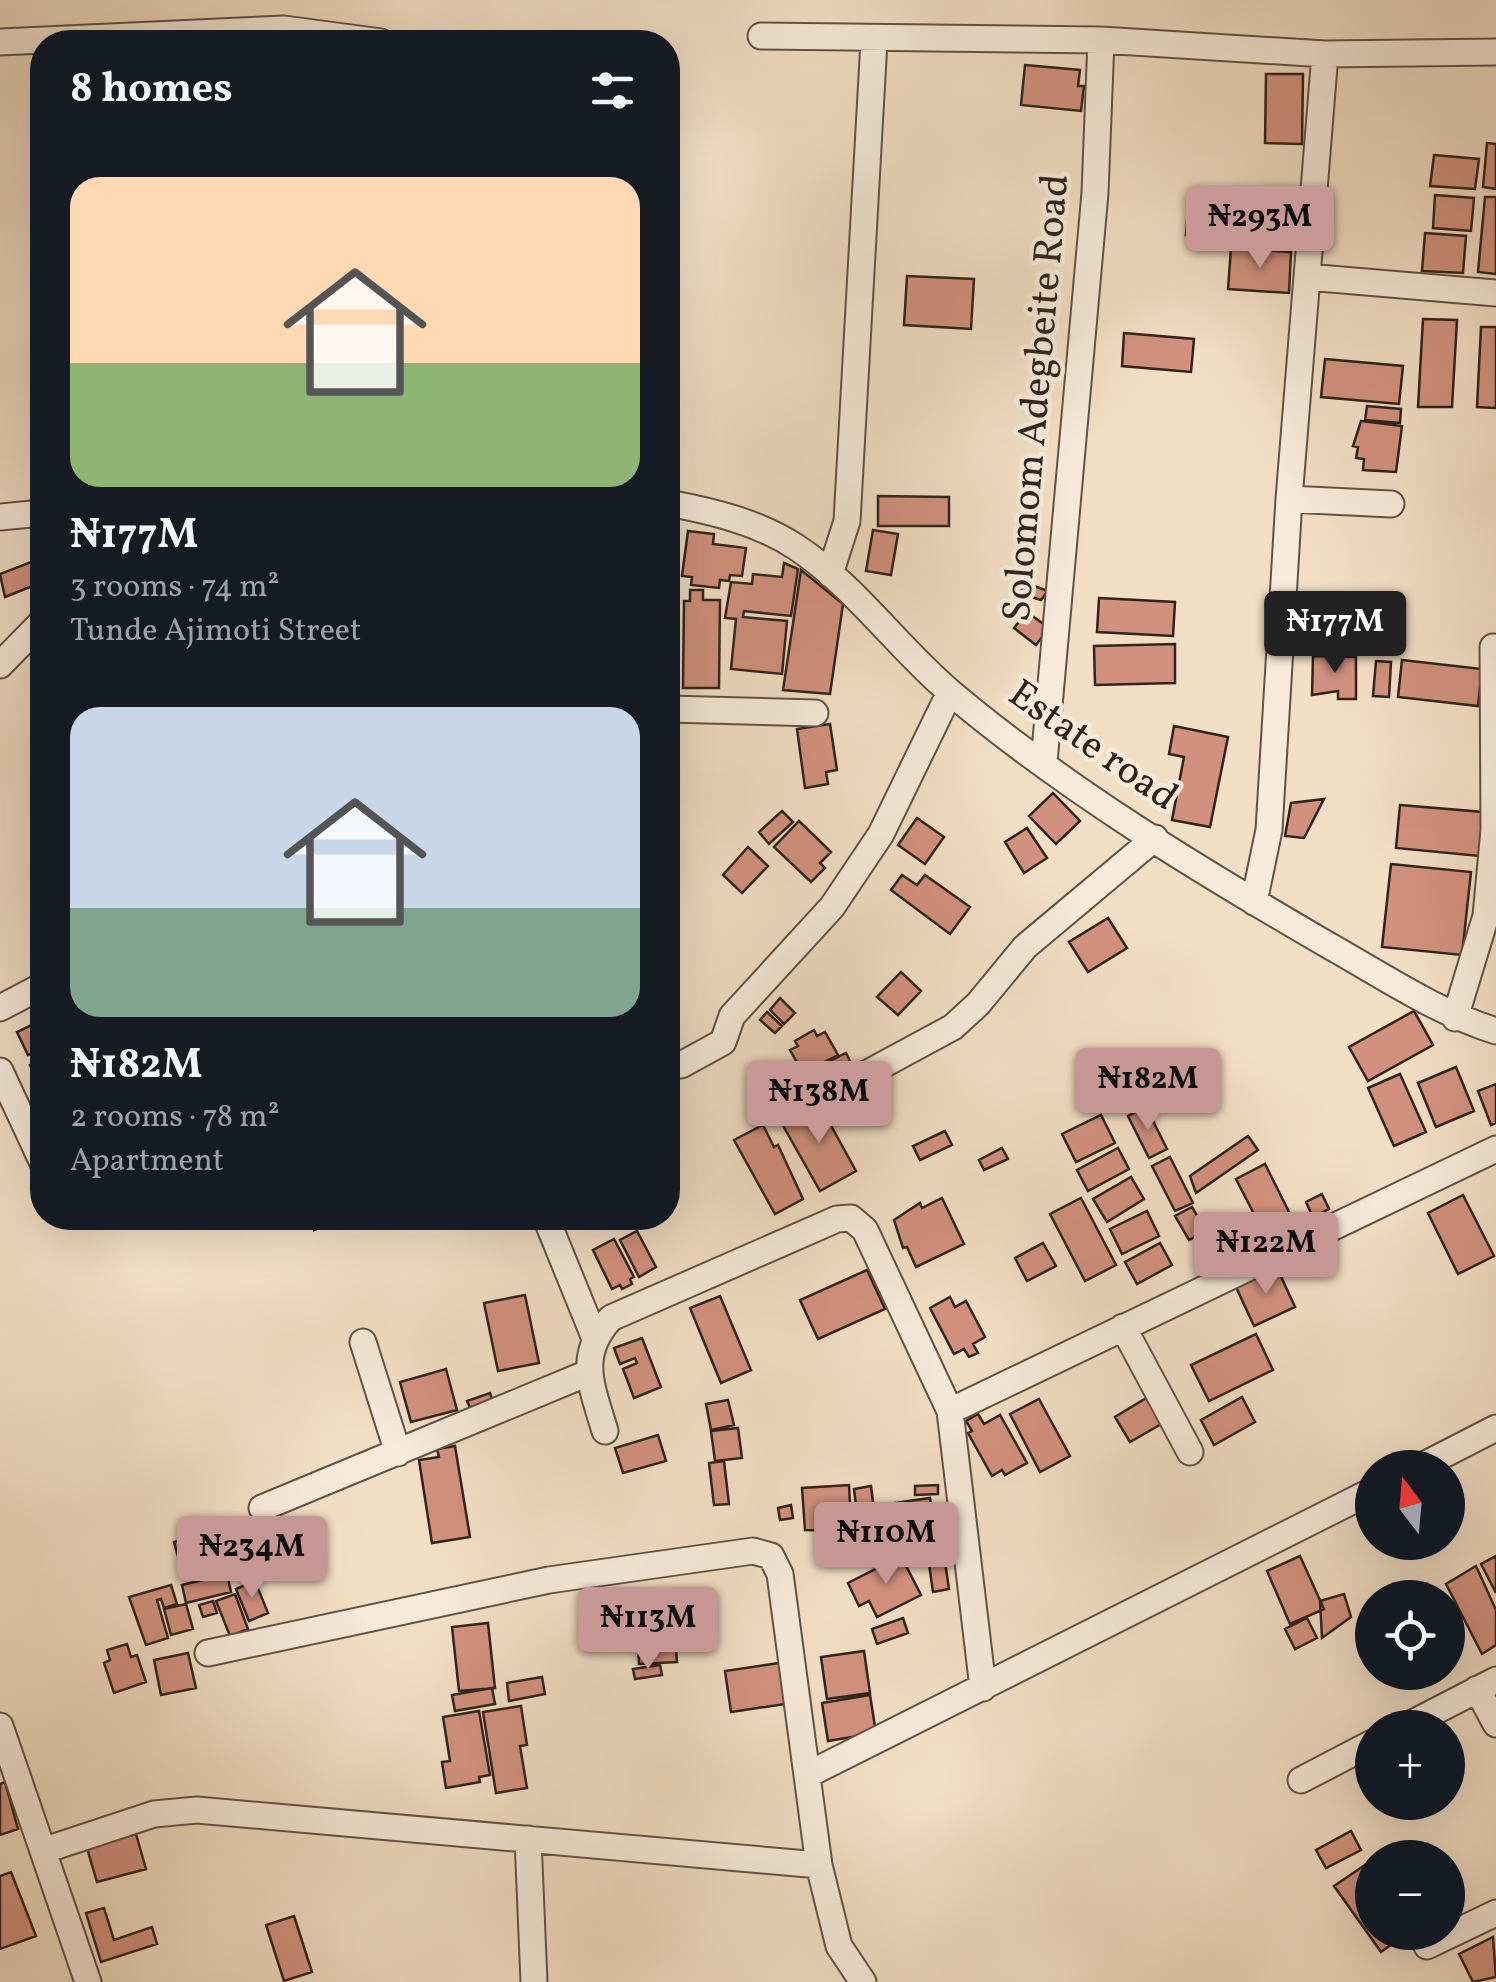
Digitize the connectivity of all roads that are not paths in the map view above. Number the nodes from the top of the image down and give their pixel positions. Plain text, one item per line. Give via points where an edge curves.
1 (762, 36) dead end
2 (1101, 40) junction
3 (874, 41) junction
4 (0, 42) edge
5 (30, 42) edge
6 (1496, 52) edge
7 (1325, 54) junction
8 (1307, 277) junction
9 (1496, 292) edge
10 (1289, 499) junction
11 (1391, 504) dead end
12 (680, 507) edge
13 (30, 514) edge
14 (0, 517) edge
15 (830, 574) junction
16 (30, 634) edge
17 (1494, 646) dead end
18 (0, 665) edge
19 (950, 692) junction
20 (680, 709) edge
21 (815, 713) dead end
22 (1044, 762) junction
23 (1155, 838) junction
24 (1254, 902) junction
25 (30, 992) edge
26 (0, 1008) edge
27 (1455, 1018) junction
28 (1496, 1031) edge
29 (681, 1065) dead end
30 (0, 1071) edge
31 (866, 1074) dead end
32 (30, 1135) edge
33 (1496, 1149) edge
34 (551, 1230) edge
35 (1123, 1328) junction
36 (594, 1336) junction
37 (362, 1342) dead end
38 (588, 1373) junction
39 (950, 1411) junction
40 (1496, 1428) edge
41 (605, 1431) dead end
42 (1453, 1450) edge
43 (1190, 1452) dead end
44 (398, 1453) junction
45 (1355, 1499) edge
46 (262, 1508) dead end
47 (208, 1653) dead end
48 (1486, 1685) edge
49 (983, 1688) junction
50 (1437, 1710) edge
51 (1496, 1724) edge
52 (0, 1726) edge
53 (1355, 1752) edge
54 (809, 1774) junction
55 (1301, 1780) dead end
56 (528, 1839) junction
57 (45, 1850) junction
58 (819, 1865) junction
59 (1496, 1912) edge
60 (1465, 1927) edge
61 (88, 1982) edge
62 (534, 1982) edge
63 (862, 1982) edge

1 - 3 street
2 - 3 street
2 - 7 street
2 - 22 street, Solomom Adegbeite Road via 1095,193
3 - 15 street via 848,521
4 - 5 street
6 - 7 street
7 - 8 street
8 - 9 street
8 - 10 street
10 - 11 street
10 - 24 street via 1269,830
12 - 15 street, Estate road via 745,522 794,546
13 - 14 street
15 - 19 street, Estate road
16 - 18 street
17 - 27 street via 1494,830 1486,916
19 - 22 street, Estate road
19 - 29 street via 880,834 832,907 732,1016 723,1042
20 - 21 street
22 - 23 street, Estate road
23 - 24 street, Estate road
23 - 31 street via 1025,948 953,1027
24 - 27 street, Estate road
25 - 26 street
27 - 28 street, Estate road
30 - 32 street
33 - 35 street
34 - 36 street
35 - 39 street
35 - 43 street
36 - 38 street
36 - 39 street via 611,1318 851,1218 865,1230
37 - 44 street
38 - 41 street
38 - 44 street
39 - 49 street
40 - 42 street
44 - 46 street
45 - 49 street
47 - 54 street via 549,1580 754,1551 770,1556 780,1574
48 - 50 street
48 - 51 street
49 - 54 street
52 - 57 street
53 - 55 street
54 - 58 street
56 - 57 street via 197,1810 154,1814
56 - 58 street
56 - 62 street
57 - 61 street
58 - 63 street via 840,1946
59 - 60 street

